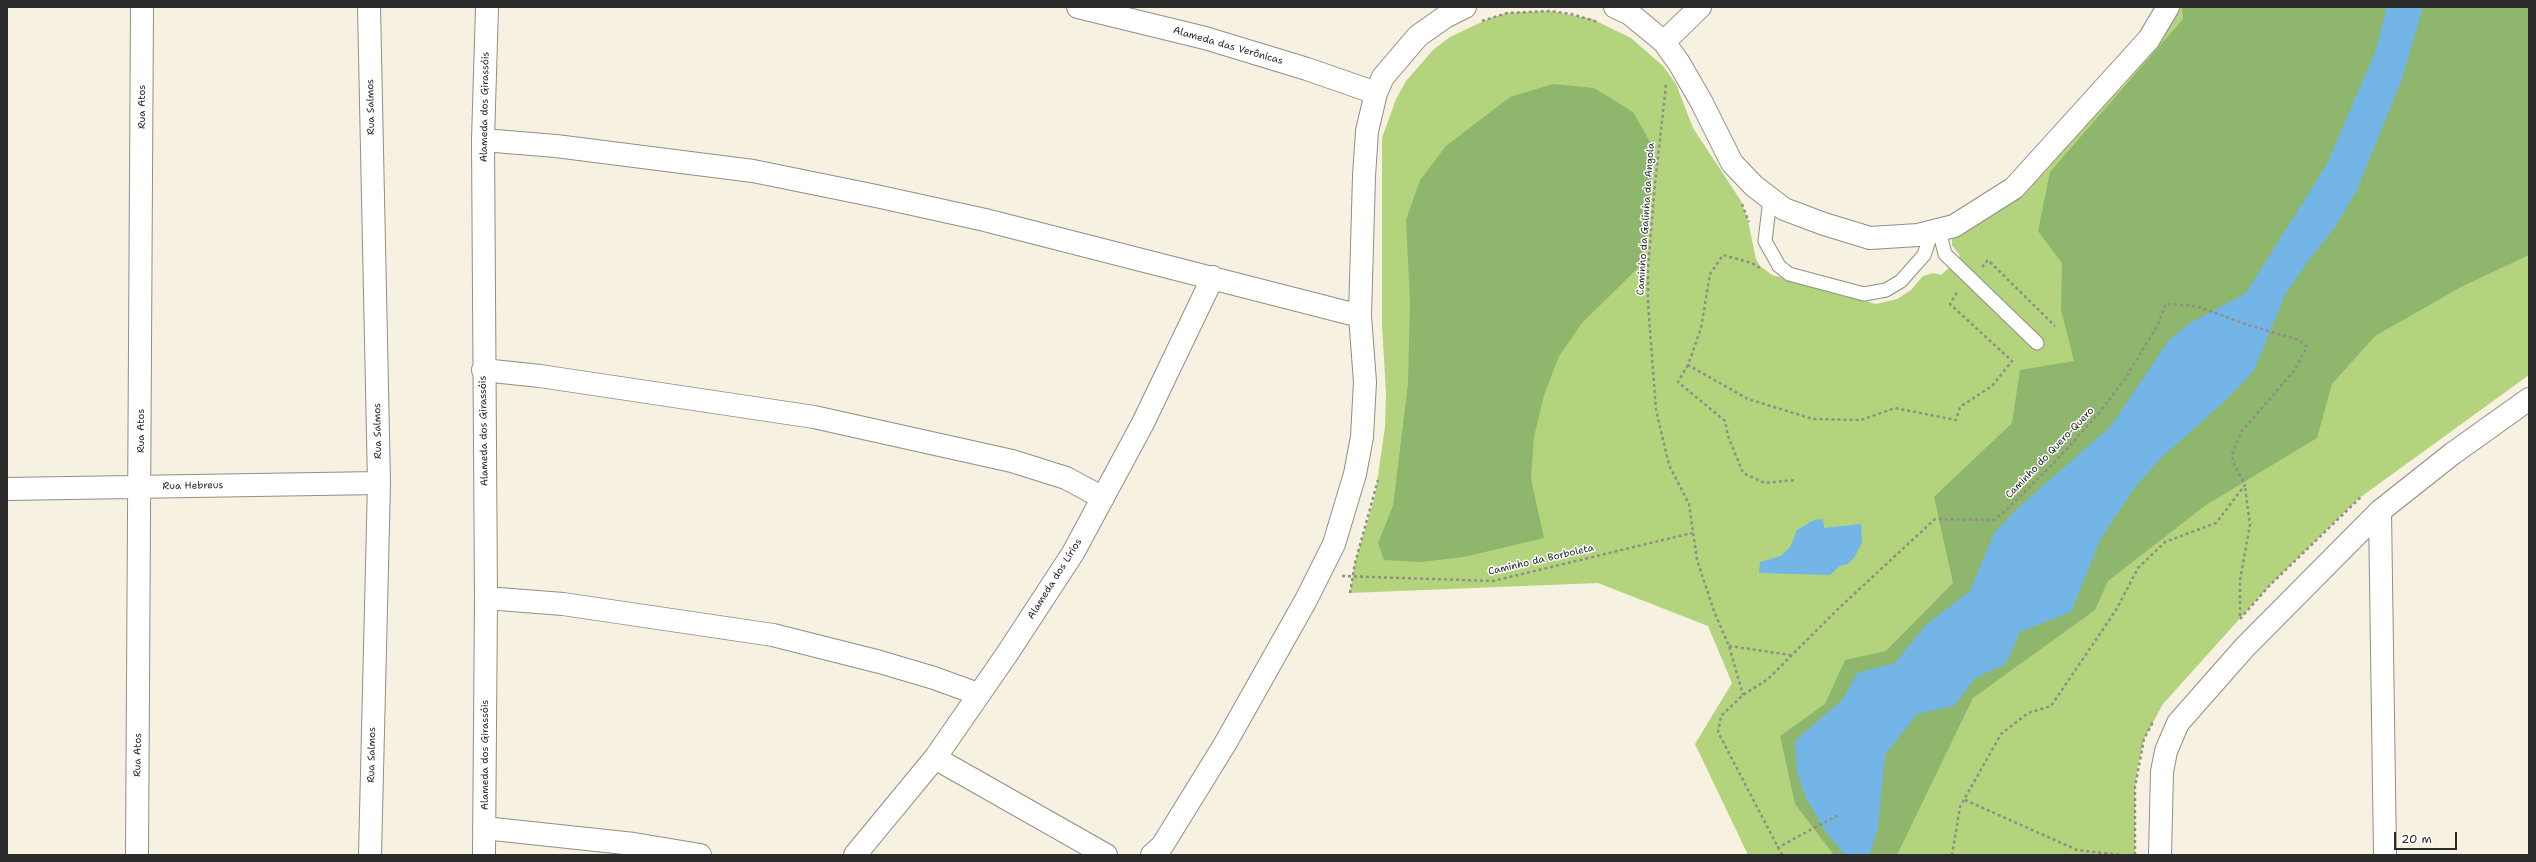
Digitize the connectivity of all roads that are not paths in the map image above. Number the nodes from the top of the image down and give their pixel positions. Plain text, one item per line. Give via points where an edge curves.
1 (142, 7) edge
2 (369, 7) edge
3 (488, 7) edge
4 (1078, 7) edge
5 (1700, 7) edge
6 (2168, 7) edge
7 (1470, 16) edge
8 (1610, 16) edge
9 (1664, 42) junction
10 (1376, 93) junction
11 (483, 140) junction
12 (1770, 199) junction
13 (1935, 231) junction
14 (1213, 277) junction
15 (1360, 316) junction
16 (2037, 343) dead end
17 (483, 370) junction
18 (2529, 400) edge
19 (379, 483) junction
20 (141, 487) junction
21 (7, 489) edge
22 (1103, 498) junction
23 (2380, 511) junction
24 (486, 598) junction
25 (978, 694) junction
26 (934, 758) junction
27 (484, 828) junction
28 (137, 855) edge
29 (370, 855) edge
30 (484, 855) edge
31 (700, 855) edge
32 (855, 855) edge
33 (1106, 855) edge
34 (1152, 855) edge
35 (2160, 855) edge
36 (2385, 855) edge

1 - 20 street, Rua Atos
2 - 19 street, Rua Salmos
3 - 11 street, Alameda dos Girassóis
4 - 10 street, Alameda das Verônicas via 1205,38
5 - 9 street
6 - 13 street via 2149,39 2014,188 1954,226
7 - 10 street via 1445,17 1418,36 1383,77
8 - 9 street via 1630,14
9 - 12 street via 1697,94 1732,163
10 - 15 street via 1366,154
11 - 14 street via 556,146 753,171 985,220
11 - 17 street, Alameda dos Girassóis
12 - 13 street via 1784,209 1870,238 1918,235
12 - 13 lane via 1764,241 1779,266 1789,274 1864,294 1886,290 1901,281 1924,255
13 - 16 lane via 1944,254
14 - 15 street
14 - 22 street, Alameda dos Lírios via 1143,423
15 - 34 street via 1365,382 1362,437 1347,504 1334,544 1225,744 1162,846
17 - 22 street via 540,376 814,417 1012,461 1066,478
17 - 24 street, Alameda dos Girassóis
18 - 23 street via 2452,454
19 - 20 street, Rua Hebreus
19 - 29 street, Rua Salmos
20 - 21 street, Rua Hebreus
20 - 28 street, Rua Atos
22 - 25 street, Alameda dos Lírios via 1068,560
23 - 35 street via 2245,647 2178,723 2166,751 2162,772
23 - 36 street
24 - 25 street via 563,604 773,636 880,662
24 - 27 street, Alameda dos Girassóis
25 - 26 street, Alameda dos Lírios
26 - 32 street, Alameda dos Lírios
26 - 33 street
27 - 30 street, Alameda dos Girassóis
27 - 31 street via 634,844

